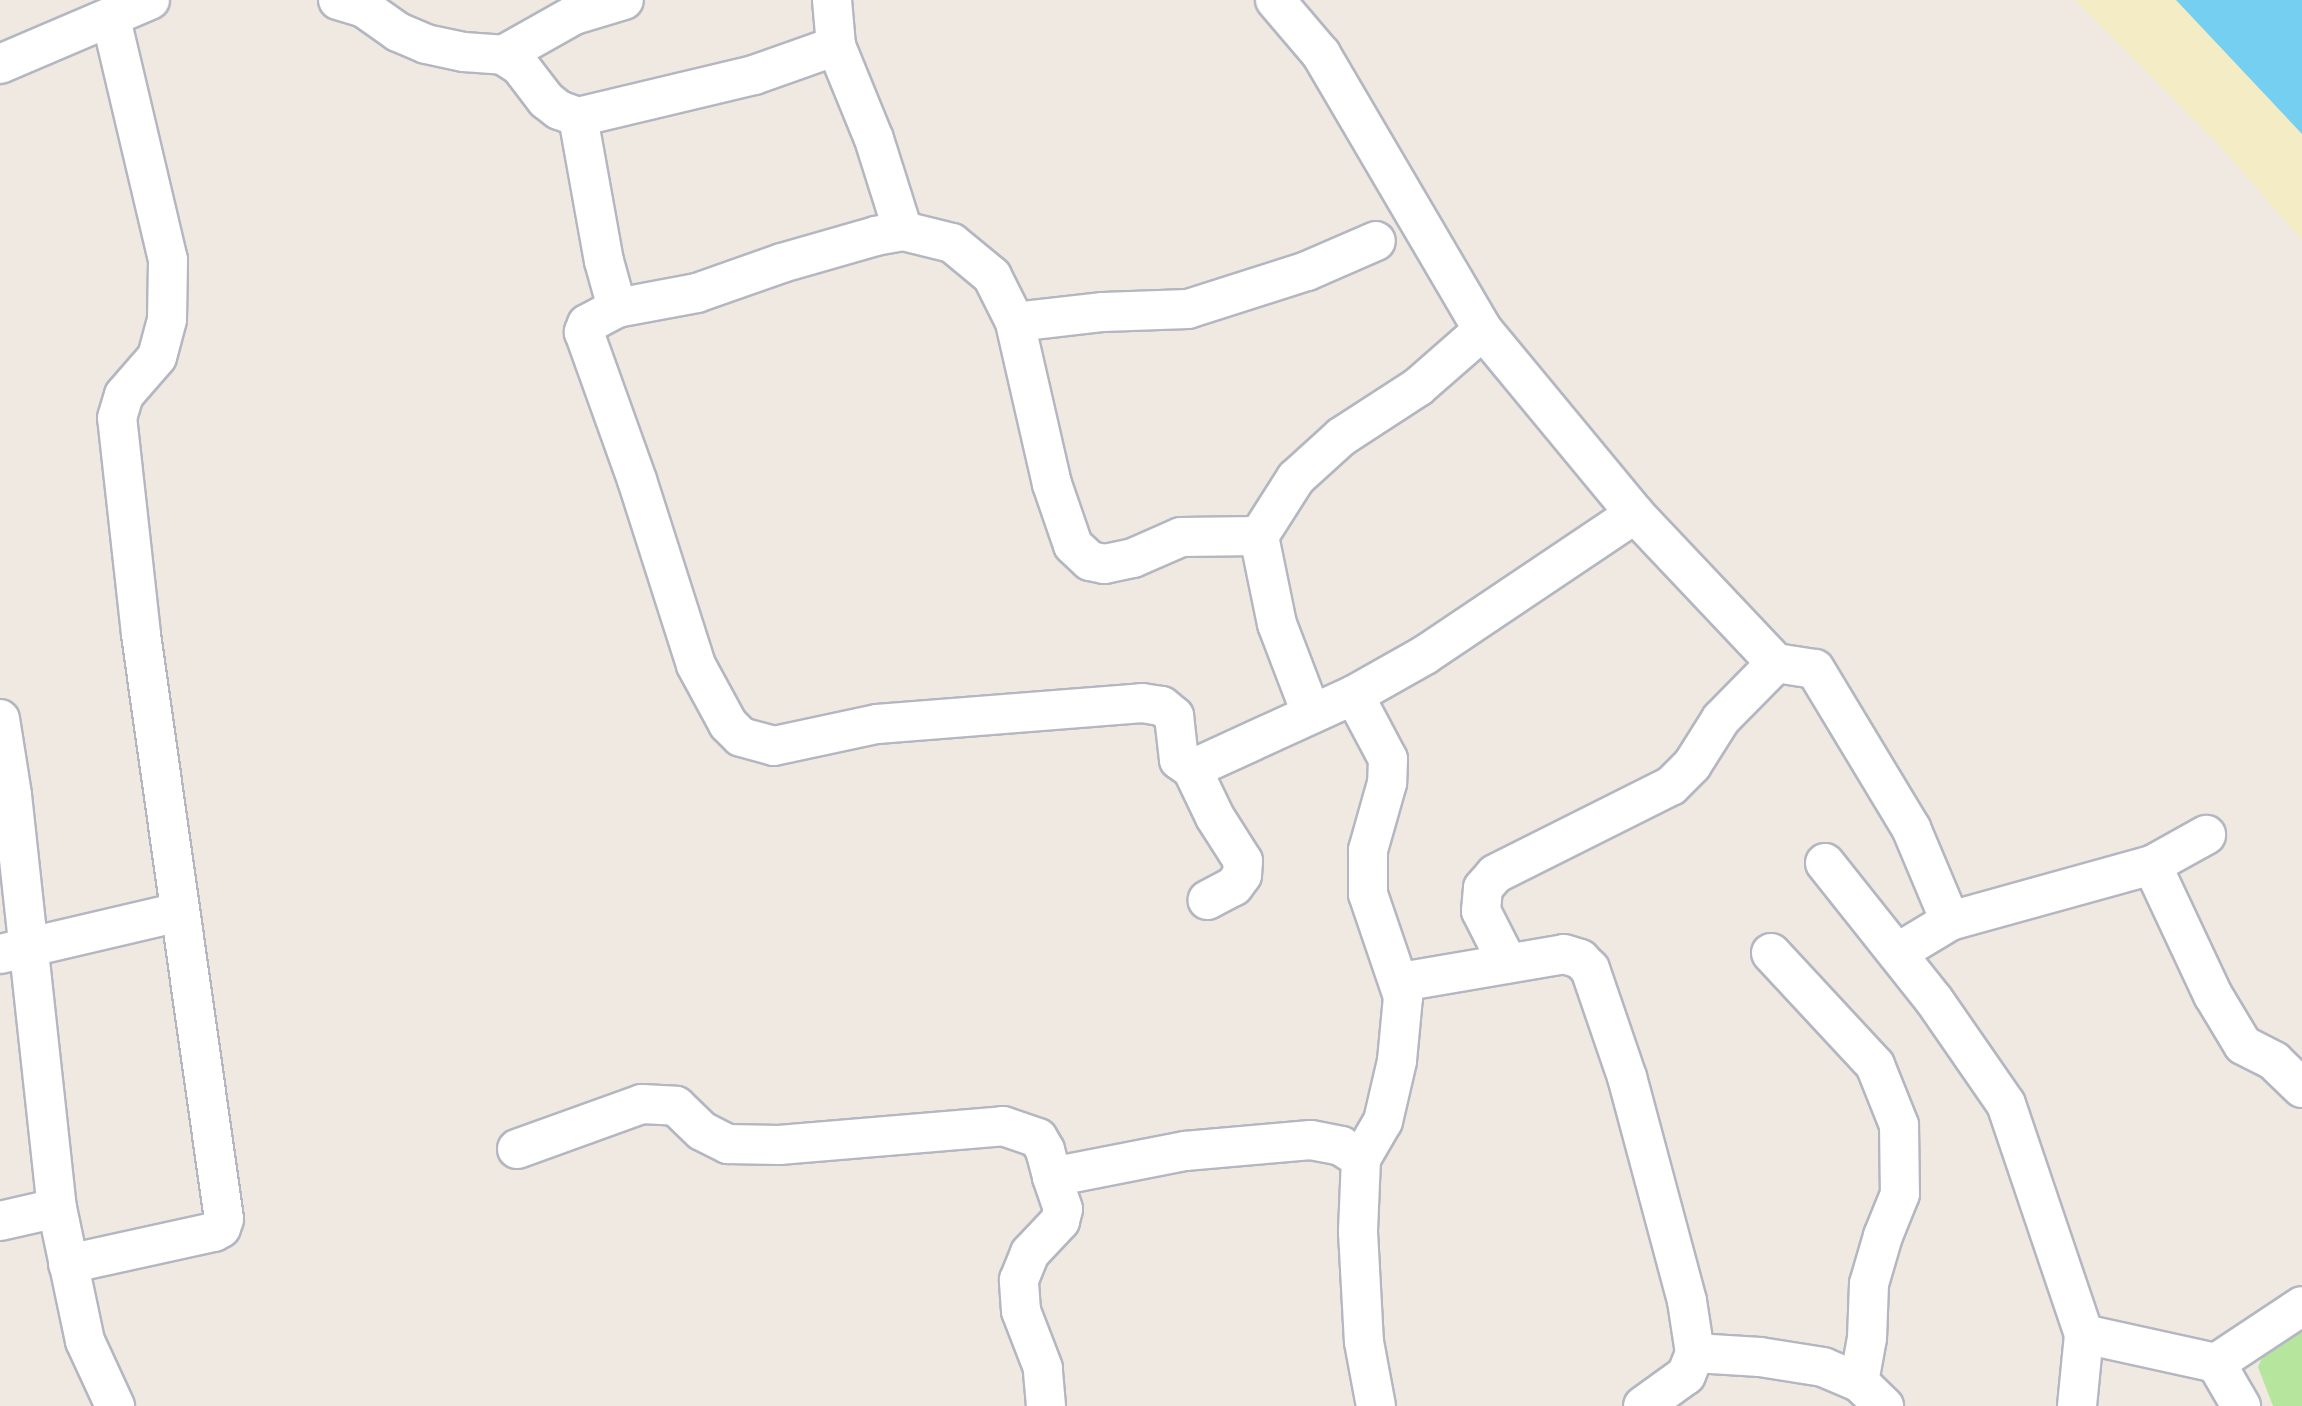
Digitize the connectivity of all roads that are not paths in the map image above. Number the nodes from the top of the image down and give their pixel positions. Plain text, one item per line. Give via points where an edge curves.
1 (150, 0) edge
2 (624, 0) edge
3 (832, 0) edge
4 (1275, 0) edge
5 (358, 3) edge
6 (111, 19) junction
7 (836, 46) junction
8 (503, 55) junction
9 (0, 64) edge
10 (578, 117) junction
11 (903, 231) junction
12 (1376, 241) dead end
13 (617, 308) junction
14 (1015, 321) junction
15 (1483, 330) junction
16 (1635, 514) junction
17 (1259, 536) junction
18 (1776, 663) junction
19 (1353, 695) junction
20 (1311, 713) junction
21 (0, 719) edge
22 (1192, 769) junction
23 (2206, 835) dead end
24 (1825, 863) dead end
25 (2152, 865) junction
26 (1208, 900) dead end
27 (179, 912) junction
28 (1950, 921) junction
29 (15, 951) edge
30 (1771, 953) dead end
31 (1897, 953) junction
32 (1507, 962) junction
33 (1401, 982) junction
34 (2302, 1088) edge
35 (517, 1149) dead end
36 (1361, 1159) junction
37 (1052, 1177) junction
38 (57, 1208) junction
39 (0, 1221) edge
40 (68, 1264) junction
41 (2302, 1306) edge
42 (2084, 1334) junction
43 (1695, 1353) junction
44 (2216, 1363) junction
45 (1875, 1399) edge
46 (115, 1406) edge
47 (1046, 1406) edge
48 (1376, 1406) edge
49 (1643, 1406) edge
50 (2077, 1406) edge
51 (2241, 1406) edge

1 - 6 street
2 - 8 street via 574,15
3 - 7 street
4 - 15 street via 1321,54
5 - 8 street via 398,32 426,44
6 - 9 street
6 - 27 street via 168,260 167,319 157,357 124,395 117,418
7 - 10 street via 754,75
7 - 11 street via 874,139
8 - 10 street via 520,66 546,100
10 - 13 street
11 - 13 street via 782,263 697,293
11 - 14 street via 952,243 992,276
12 - 14 street via 1307,271 1188,309
13 - 22 street via 587,324 584,340 637,480 696,664 728,724 741,737 774,746 877,724 1142,702 1162,706 1174,716 1179,760
14 - 17 street via 1052,484 1073,545 1090,561 1105,564 1133,558 1181,537
15 - 16 street
15 - 17 street via 1418,387 1341,437 1296,478
16 - 18 street
16 - 19 street via 1425,655
17 - 20 street via 1278,624
18 - 28 street via 1815,669 1911,828
18 - 32 street via 1721,719 1692,765 1671,786 1495,874 1483,888 1481,911
19 - 20 street
19 - 33 street via 1388,759 1387,783 1368,850 1368,894
20 - 22 street
21 - 29 street
22 - 26 street via 1243,861 1242,875 1234,886
23 - 25 street
24 - 31 street
25 - 28 street
25 - 34 street via 2213,995 2243,1045 2274,1061
27 - 29 street
27 - 40 street via 224,1219 214,1232
28 - 31 street
29 - 38 street
30 - 45 street via 1875,1065 1899,1125 1900,1194 1869,1284 1867,1338
31 - 42 street via 2006,1104
32 - 33 street
32 - 43 street via 1564,954 1580,959 1590,969 1627,1077 1687,1301
33 - 36 street via 1404,997 1397,1061 1383,1121
35 - 37 street via 642,1104 676,1106 702,1131 727,1144 779,1145 1003,1126 1038,1138
36 - 37 street via 1341,1146 1311,1140 1185,1151
36 - 48 street via 1357,1232 1362,1314
37 - 47 street via 1063,1209 1060,1221 1030,1253 1019,1280 1021,1311 1043,1368
38 - 39 street
38 - 40 street
40 - 46 street via 85,1341
41 - 44 street
42 - 44 street
42 - 50 street
43 - 45 street via 1823,1367
43 - 49 street via 1686,1376
44 - 51 street

